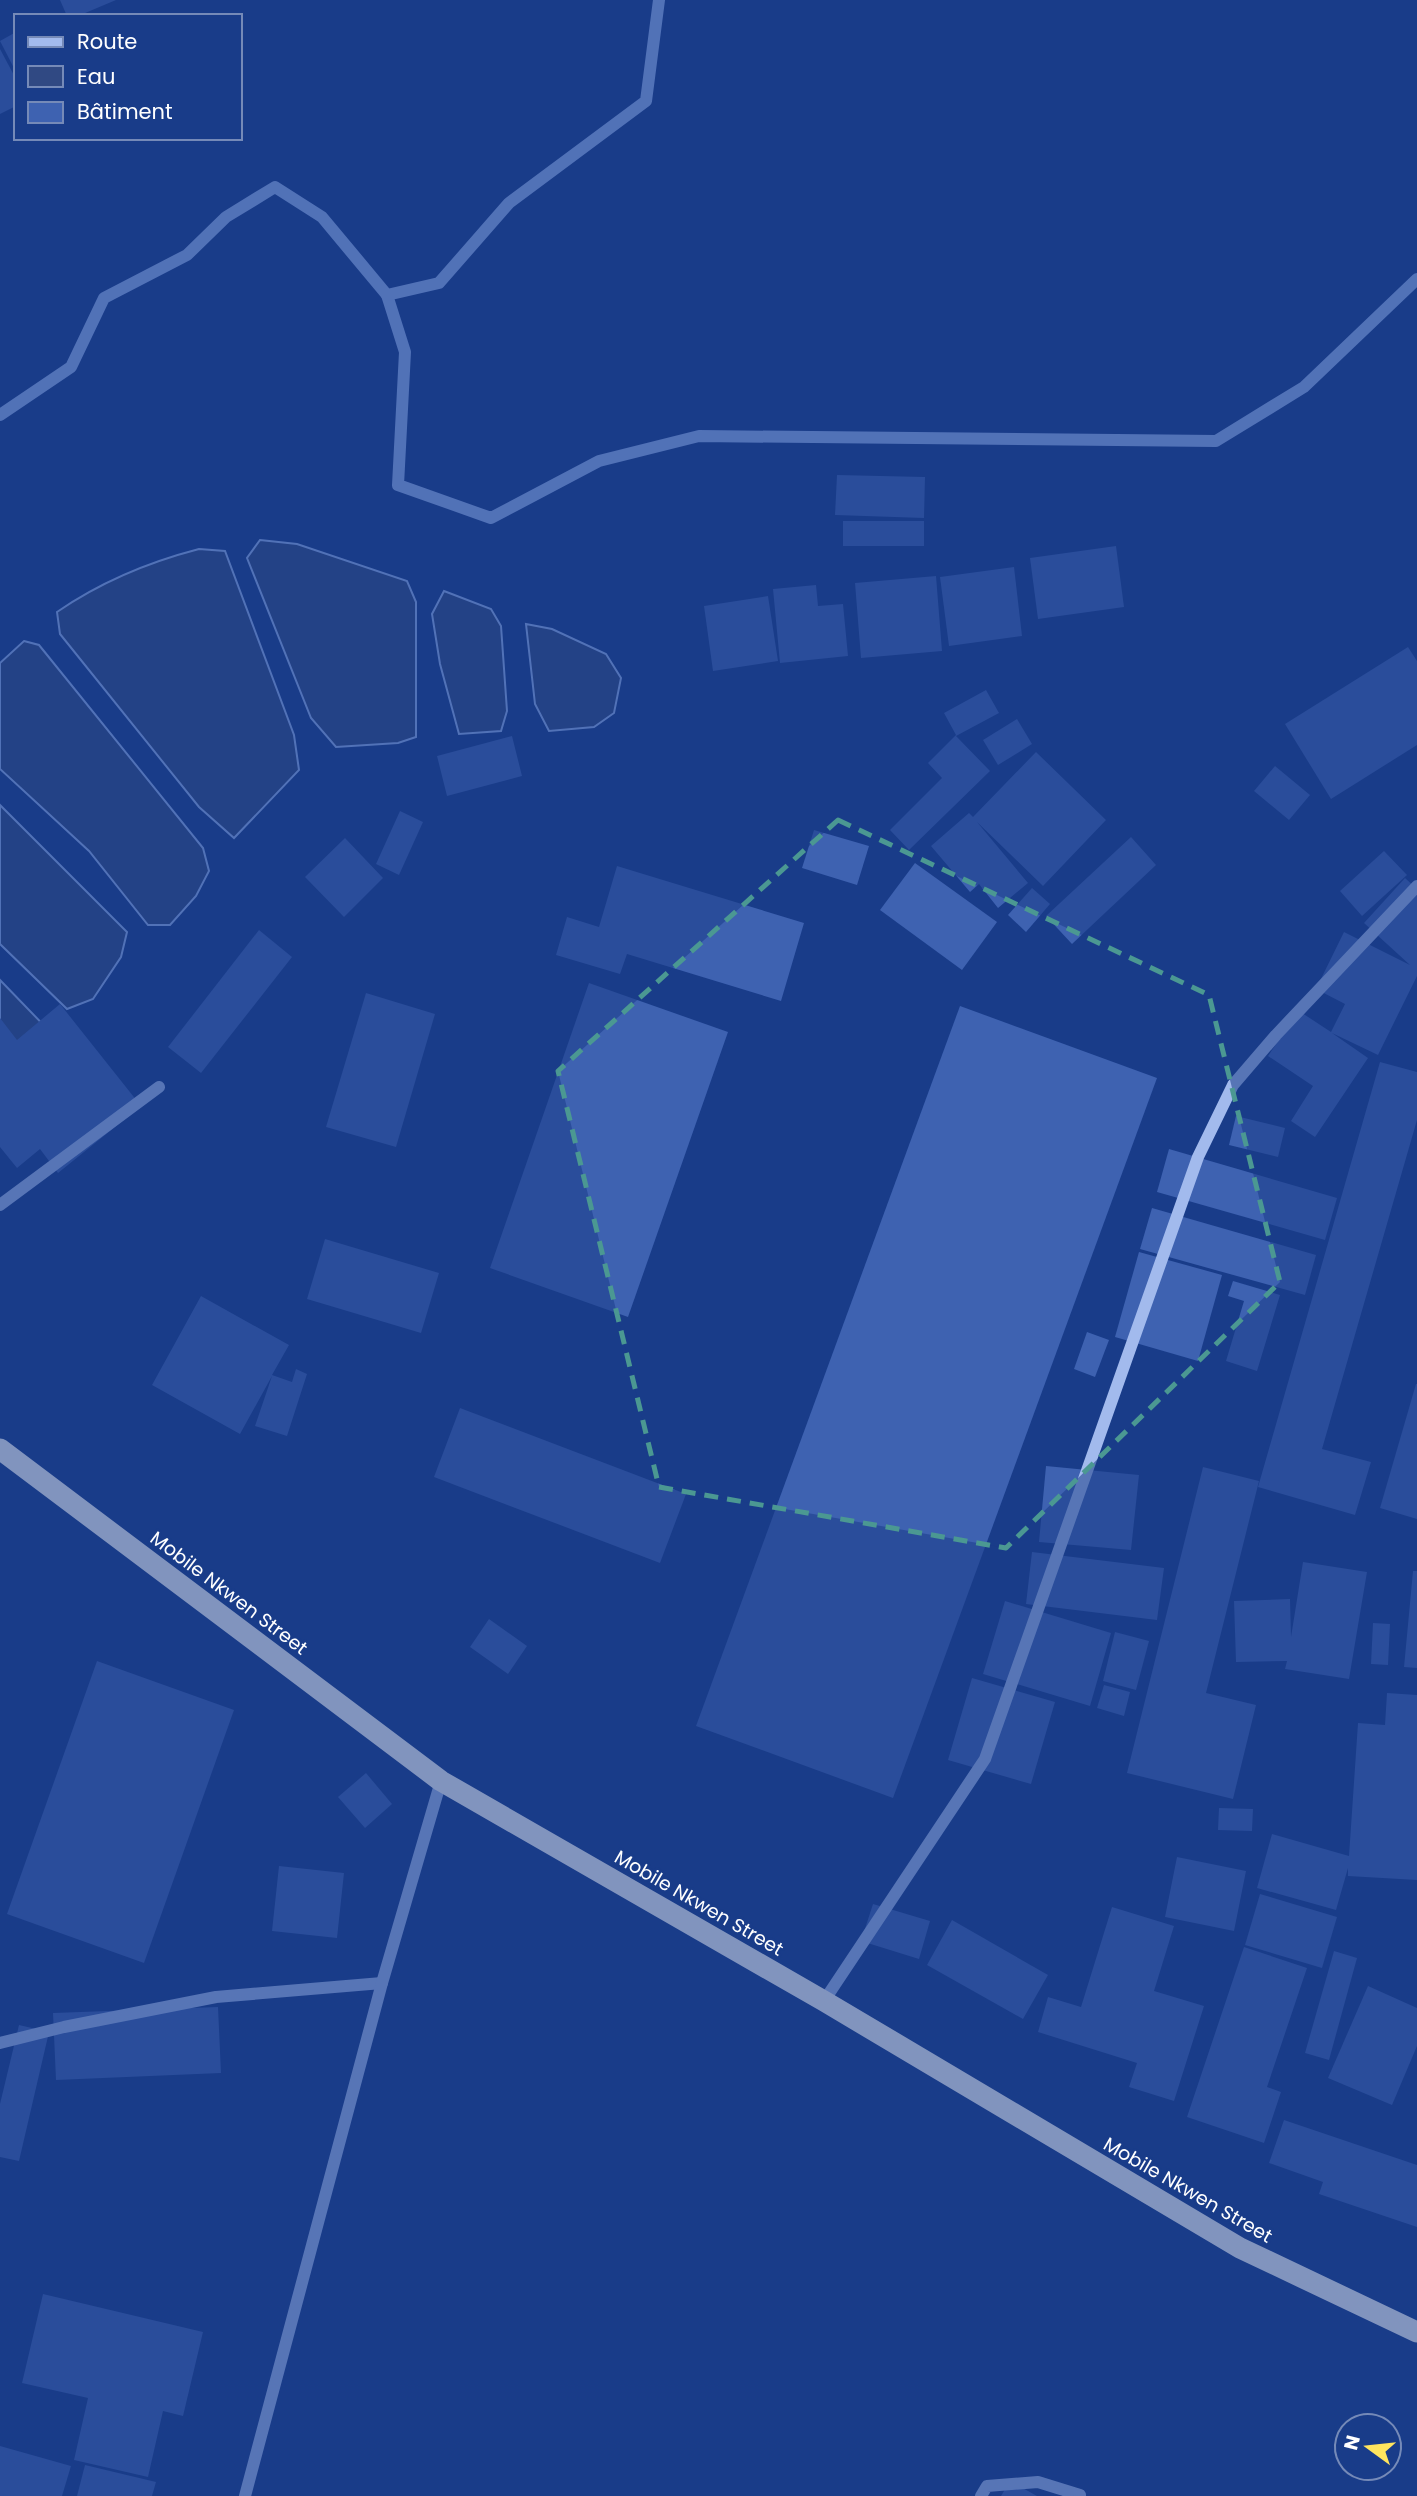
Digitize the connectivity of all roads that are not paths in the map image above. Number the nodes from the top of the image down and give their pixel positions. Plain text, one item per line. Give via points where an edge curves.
1 (1417, 886) edge
2 (159, 1087) dead end
3 (0, 1205) edge
4 (0, 1449) edge
5 (441, 1781) junction
6 (382, 1983) junction
7 (824, 2001) junction
8 (0, 2043) edge
9 (1417, 2332) edge
10 (1080, 2495) edge
11 (245, 2496) edge
12 (981, 2496) edge

1 - 7 street via 1233,1084 1198,1157 985,1759
2 - 3 street
4 - 5 highway, Mobile Nkwen Street
5 - 6 street
5 - 7 highway, Mobile Nkwen Street
6 - 8 street via 216,1997
6 - 11 street
7 - 9 highway, Mobile Nkwen Street via 1240,2248
10 - 12 street via 1038,2482 987,2486

